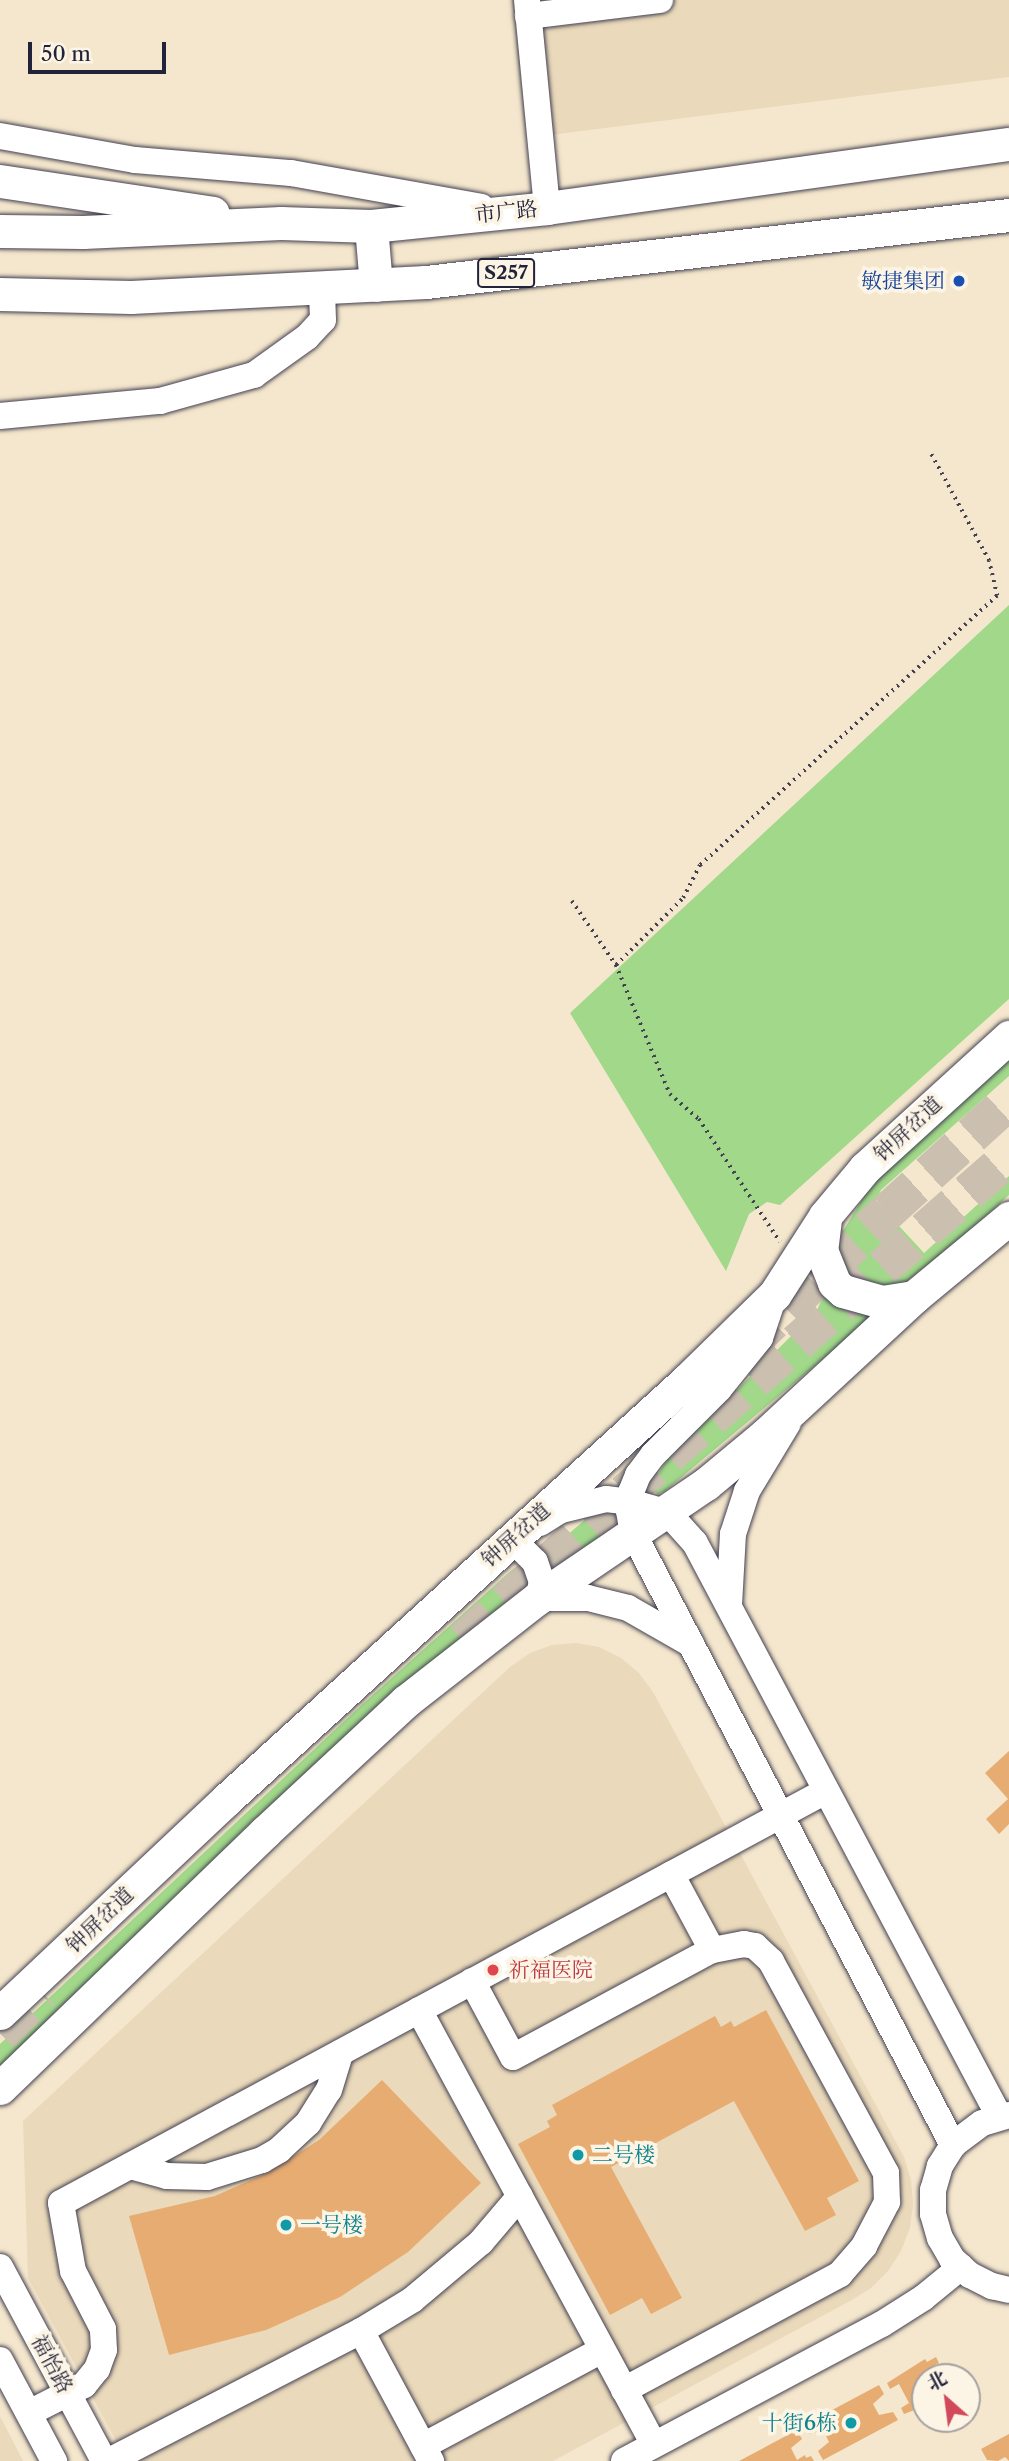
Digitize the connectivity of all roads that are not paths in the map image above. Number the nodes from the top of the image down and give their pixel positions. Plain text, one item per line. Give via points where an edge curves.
1 (660, 0) edge
2 (528, 8) edge
3 (0, 135) edge
4 (1009, 145) edge
5 (0, 181) edge
6 (547, 208) junction
7 (511, 211) junction
8 (1009, 215) edge
9 (281, 223) junction
10 (371, 226) junction
11 (0, 231) edge
12 (376, 285) junction
13 (322, 287) junction
14 (0, 294) edge
15 (0, 416) edge
16 (1009, 1037) edge
17 (825, 1216) junction
18 (1009, 1218) edge
19 (775, 1294) junction
20 (914, 1297) junction
21 (841, 1365) junction
22 (668, 1513) junction
23 (631, 1517) junction
24 (508, 1542) junction
25 (538, 1598) junction
26 (729, 1606) junction
27 (692, 1645) junction
28 (826, 1791) junction
29 (781, 1815) junction
30 (671, 1874) junction
31 (712, 1950) junction
32 (472, 1981) junction
33 (419, 2010) junction
34 (0, 2013) edge
35 (340, 2053) junction
36 (1, 2089) edge
37 (1004, 2116) edge
38 (953, 2145) junction
39 (130, 2166) junction
40 (520, 2196) junction
41 (0, 2267) edge
42 (961, 2267) junction
43 (1009, 2290) edge
44 (360, 2331) junction
45 (602, 2350) junction
46 (0, 2360) edge
47 (624, 2390) junction
48 (68, 2393) junction
49 (29, 2413) junction
50 (654, 2445) junction
51 (427, 2454) edge
52 (54, 2461) edge
53 (107, 2461) edge
54 (624, 2461) edge

1 - 2 street
2 - 6 street
3 - 7 street via 135,160 291,173
4 - 6 main road, 市广路
5 - 9 main road
6 - 7 main road, 市广路
7 - 10 main road, 市广路
8 - 12 main road, S257
9 - 10 main road, 市广路
9 - 11 main road, 市广路 via 96,232
10 - 12 main road
12 - 13 main road, S257
13 - 14 main road, S257 via 131,297
13 - 15 street via 323,320 254,375 160,401
16 - 17 main road, 钟屏岔道 via 865,1168
17 - 19 main road, 钟屏岔道
17 - 20 main road via 821,1250 834,1283 870,1301
18 - 20 main road
19 - 23 street via 760,1338 638,1475
19 - 24 main road, 钟屏岔道 via 687,1381
20 - 21 main road
21 - 22 main road via 765,1435
21 - 26 street via 784,1427 747,1492 733,1534
22 - 23 main road
22 - 26 street via 695,1543
23 - 24 street via 606,1499 561,1510
23 - 25 main road
23 - 27 street
24 - 25 street via 535,1562 542,1582
24 - 34 main road, 钟屏岔道
25 - 27 street via 588,1598 628,1608
25 - 36 main road via 353,1748
26 - 28 street
27 - 29 street
28 - 29 street
28 - 37 street
29 - 30 street
29 - 38 street
30 - 31 street
30 - 32 street
31 - 32 street via 513,2057
31 - 47 street via 744,1944 764,1952 771,1961 886,2174 887,2202 864,2246 840,2274
32 - 33 street
33 - 35 street
33 - 40 street
35 - 39 street
35 - 39 street via 329,2090 308,2123 262,2160 206,2178 167,2176
37 - 38 street via 967,2132
38 - 42 street via 933,2190 933,2214 940,2238
39 - 48 street via 61,2203 73,2271 103,2329 104,2350 84,2385
40 - 44 street via 451,2269 412,2300
40 - 45 street
41 - 48 street, 福怡路
42 - 43 street via 992,2286
42 - 50 street via 882,2324
44 - 51 street
44 - 53 street
45 - 47 street
45 - 51 street
46 - 49 street, 福怡路
47 - 50 street
48 - 49 street
48 - 53 street, 福怡路
49 - 52 street, 福怡路
50 - 54 street

